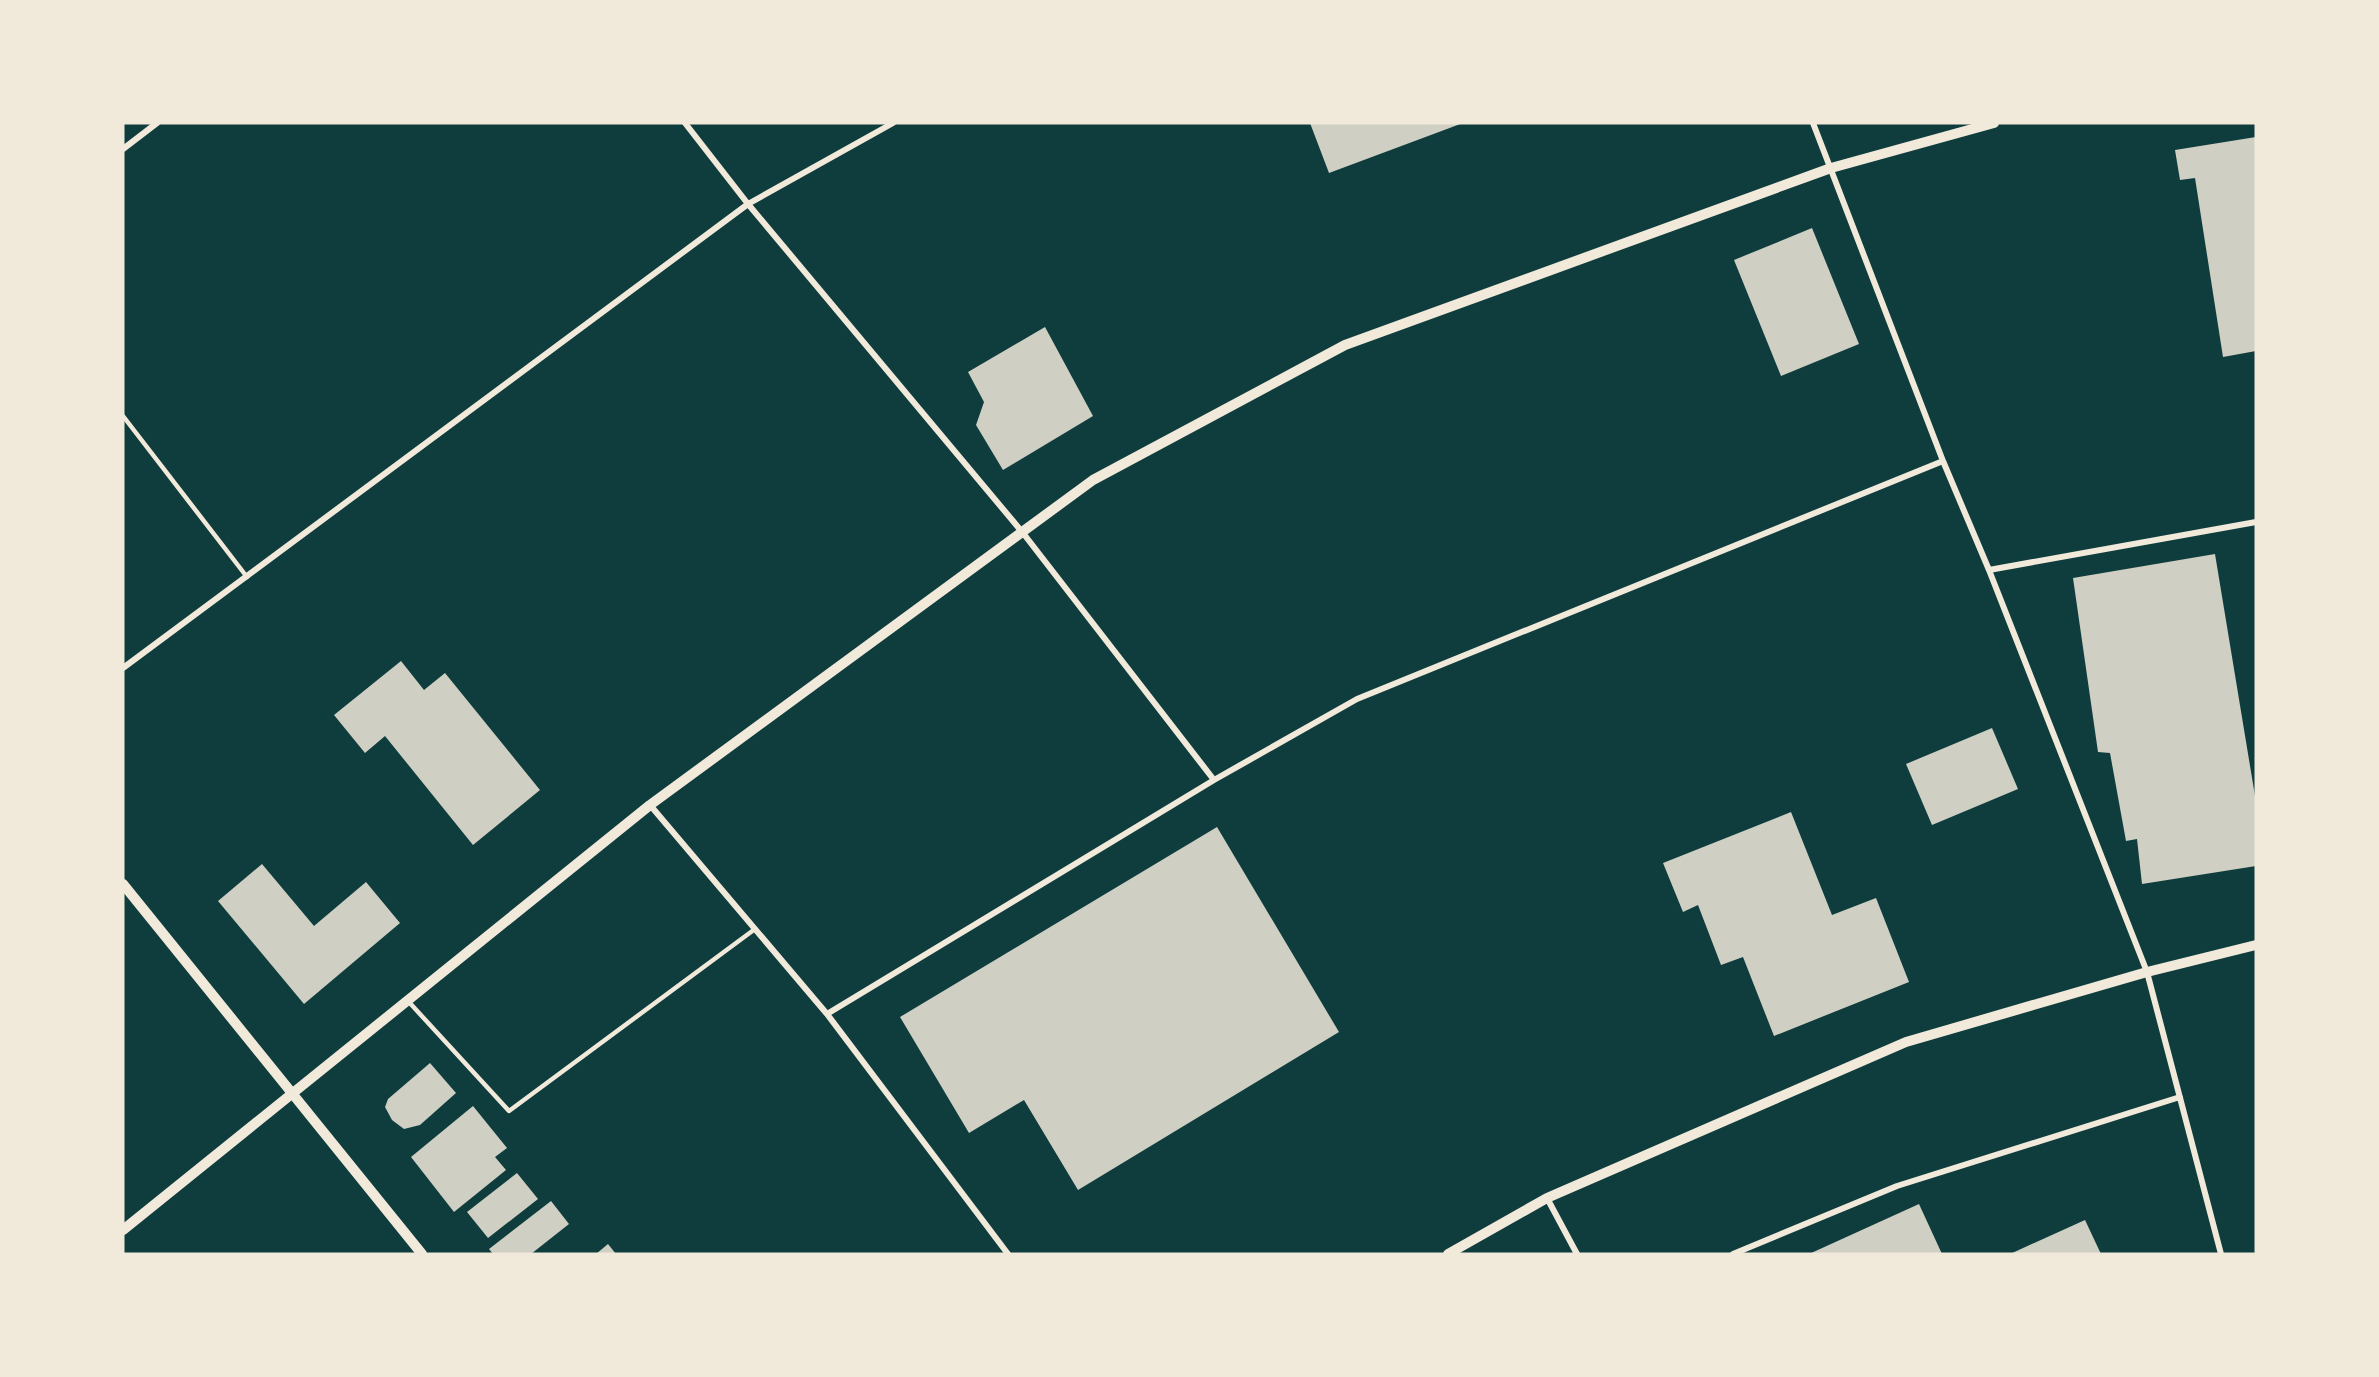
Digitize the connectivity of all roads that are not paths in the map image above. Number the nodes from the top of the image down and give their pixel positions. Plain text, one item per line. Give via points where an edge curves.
1 (157, 123) edge
2 (685, 123) edge
3 (893, 123) edge
4 (1813, 123) edge
5 (1994, 123) edge
6 (123, 148) edge
7 (1831, 168) junction
8 (748, 204) junction
9 (123, 416) edge
10 (1943, 461) junction
11 (2256, 522) edge
12 (1023, 533) junction
13 (1989, 570) junction
14 (247, 577) junction
15 (123, 668) edge
16 (1214, 780) junction
17 (650, 805) junction
18 (123, 884) edge
19 (755, 929) junction
20 (2256, 945) edge
21 (2147, 972) junction
22 (408, 1001) junction
23 (827, 1014) junction
24 (294, 1094) junction
25 (2180, 1097) junction
26 (1547, 1198) junction
27 (123, 1230) edge
28 (422, 1254) edge
29 (1008, 1254) edge
30 (1448, 1254) edge
31 (1577, 1254) edge
32 (1733, 1254) edge
33 (2221, 1254) edge

1 - 6 street
2 - 8 street
3 - 8 street
4 - 7 street
5 - 7 street
7 - 10 street
7 - 12 street via 1345,345 1093,480
8 - 12 street
8 - 14 street
9 - 14 lane
10 - 13 street
10 - 16 street via 1357,699
11 - 13 street
12 - 16 street
12 - 17 street
13 - 21 street
14 - 15 street
16 - 23 street
17 - 19 street
17 - 22 street
18 - 24 street
19 - 22 lane via 509,1111
19 - 23 street
20 - 21 street
21 - 25 street
21 - 26 street via 1906,1042
22 - 24 street
23 - 29 street
24 - 27 street
24 - 28 street
25 - 32 street via 1897,1186
25 - 33 street
26 - 30 street
26 - 31 street

